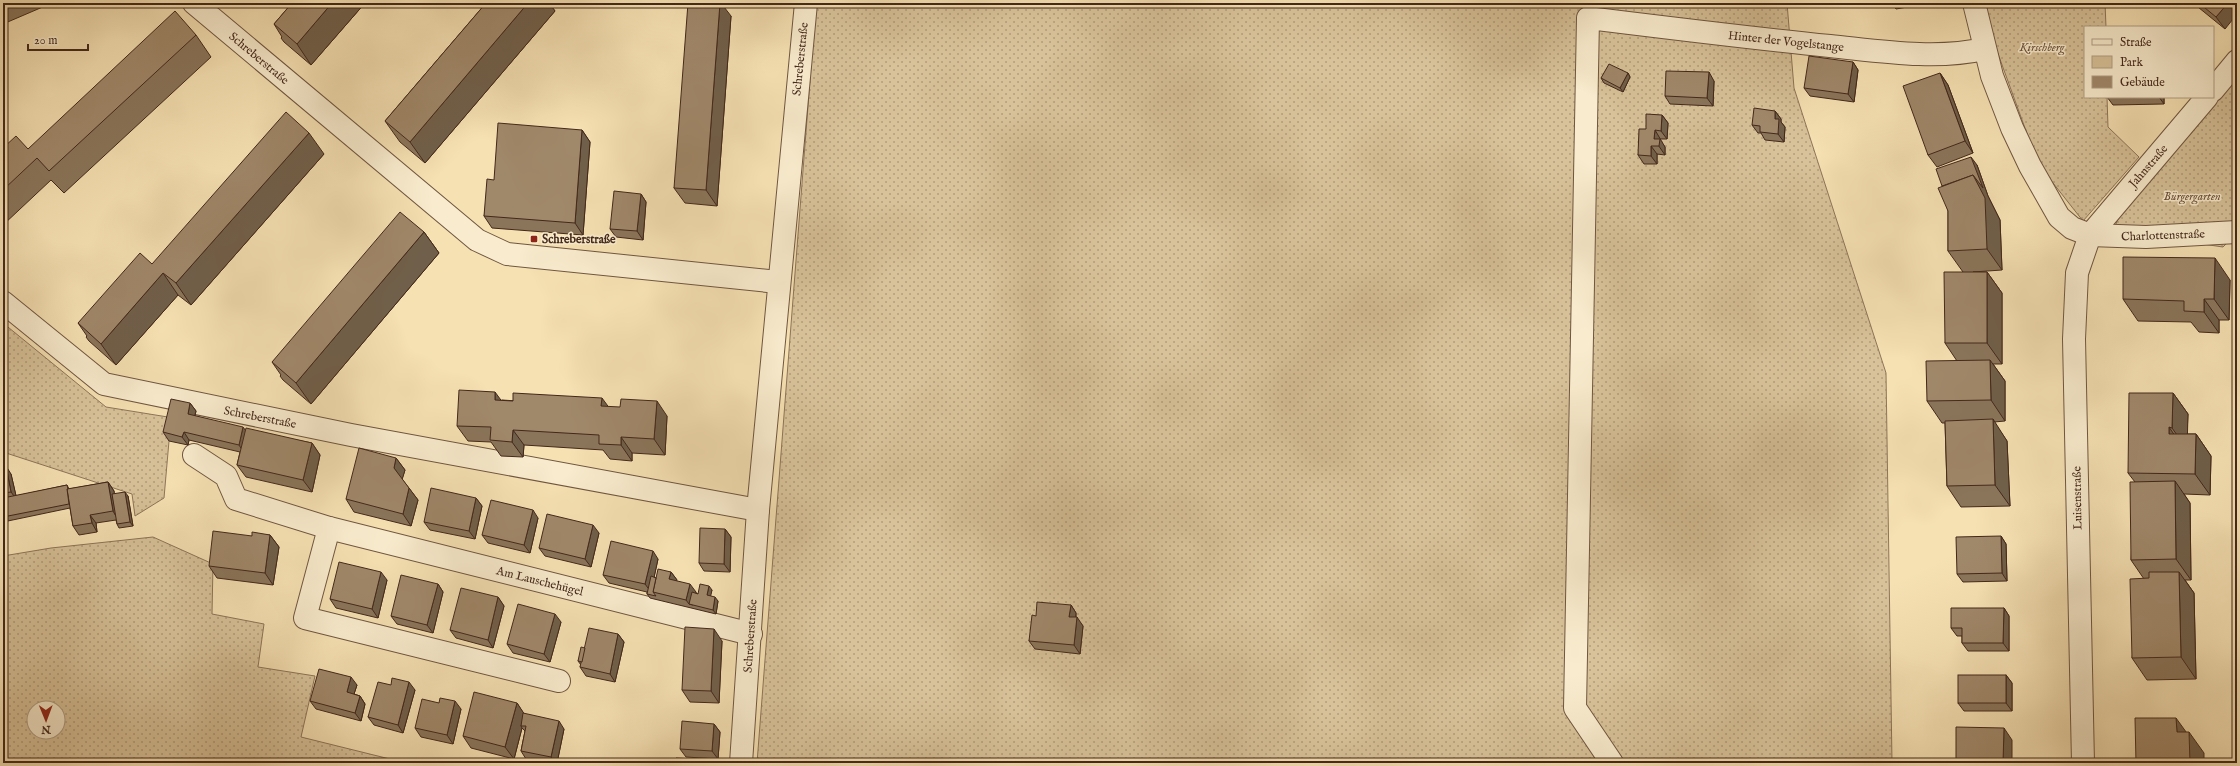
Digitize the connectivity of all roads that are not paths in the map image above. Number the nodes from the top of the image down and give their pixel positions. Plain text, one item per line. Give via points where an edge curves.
1 (194, 3) edge
2 (806, 3) edge
3 (1974, 3) edge
4 (1984, 49) junction
5 (2237, 62) edge
6 (2214, 89) edge
7 (2206, 98) edge
8 (2237, 232) edge
9 (2090, 235) junction
10 (778, 282) junction
11 (3, 302) edge
12 (194, 455) dead end
13 (758, 510) junction
14 (328, 528) junction
15 (751, 634) junction
16 (558, 681) dead end
17 (741, 763) edge
18 (1612, 763) edge
19 (2083, 763) edge

1 - 10 street, Schreberstraße via 477,240 507,254
2 - 10 street, Schreberstraße
3 - 4 street
4 - 9 street via 2012,128 2040,185 2059,217 2072,228
4 - 18 street, Hinter der Vogelstange via 1962,54 1888,52 1588,18 1575,708
5 - 6 street
7 - 9 street, Jahnstraße
8 - 9 street, Charlottenstraße via 2146,237
9 - 19 street, Luisenstraße via 2077,273 2074,304
10 - 13 street, Schreberstraße
11 - 13 street, Schreberstraße via 104,384 351,435
12 - 14 street, Am Lauschehügel via 226,476 236,499
13 - 15 street, Schreberstraße
14 - 15 street, Am Lauschehügel
14 - 16 street via 305,618
15 - 17 street, Schreberstraße

